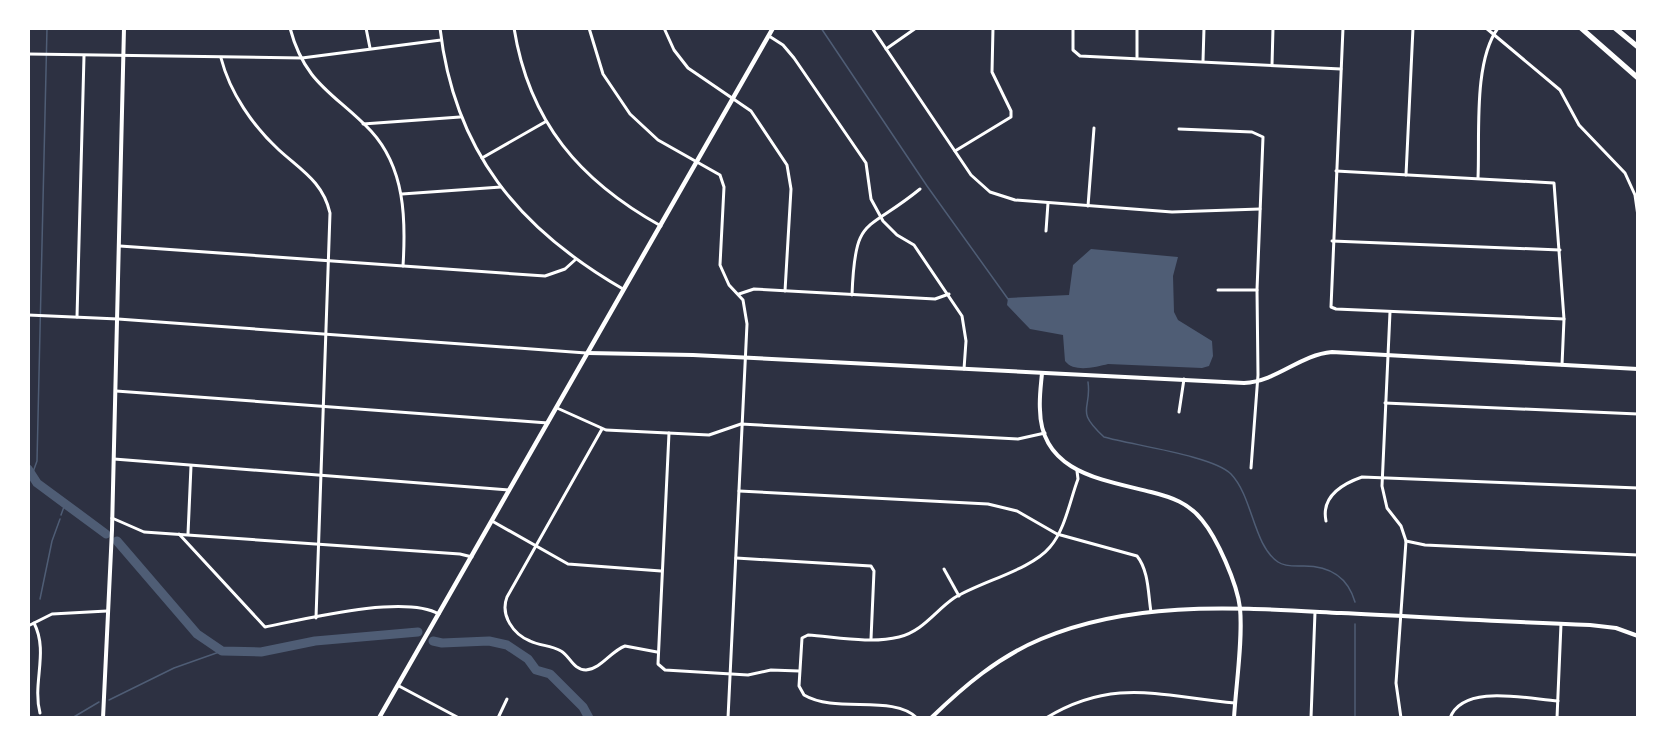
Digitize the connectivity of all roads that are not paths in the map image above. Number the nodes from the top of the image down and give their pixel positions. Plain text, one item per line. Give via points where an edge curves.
1 (124, 28) edge
2 (290, 28) edge
3 (366, 28) edge
4 (440, 28) edge
5 (514, 28) edge
6 (589, 28) edge
7 (664, 28) edge
8 (773, 28) edge
9 (872, 28) edge
10 (916, 28) edge
11 (993, 28) edge
12 (1073, 28) edge
13 (1137, 28) edge
14 (1204, 28) edge
15 (1273, 28) edge
16 (1343, 28) edge
17 (1413, 28) edge
18 (1486, 28) edge
19 (1497, 28) edge
20 (1581, 28) edge
21 (1615, 28) edge
22 (1493, 34) junction
23 (769, 36) junction
24 (441, 40) junction
25 (1638, 46) edge
26 (370, 48) junction
27 (886, 50) junction
28 (28, 54) edge
29 (84, 56) junction
30 (124, 57) junction
31 (1137, 57) junction
32 (221, 58) junction
33 (302, 58) junction
34 (1203, 61) junction
35 (1272, 65) junction
36 (1341, 69) junction
37 (1638, 78) edge
38 (734, 98) junction
39 (461, 117) junction
40 (545, 122) junction
41 (363, 124) junction
42 (1094, 128) dead end
43 (1179, 129) dead end
44 (955, 151) junction
45 (482, 158) junction
46 (698, 162) junction
47 (1336, 171) junction
48 (1406, 175) junction
49 (1478, 178) junction
50 (501, 187) junction
51 (920, 189) dead end
52 (402, 194) junction
53 (1048, 203) junction
54 (1088, 206) junction
55 (1260, 209) junction
56 (880, 216) junction
57 (1638, 216) edge
58 (661, 226) junction
59 (1046, 231) dead end
60 (1332, 241) junction
61 (120, 246) junction
62 (1560, 250) junction
63 (329, 260) junction
64 (575, 260) junction
65 (403, 266) junction
66 (624, 290) junction
67 (1218, 290) dead end
68 (1257, 290) junction
69 (785, 291) junction
70 (739, 294) junction
71 (949, 294) junction
72 (852, 295) junction
73 (1390, 312) junction
74 (28, 315) edge
75 (77, 317) junction
76 (118, 319) junction
77 (1564, 320) junction
78 (325, 335) junction
79 (588, 353) junction
80 (1388, 356) junction
81 (745, 357) junction
82 (1562, 365) junction
83 (964, 369) junction
84 (1638, 369) edge
85 (1042, 373) junction
86 (1184, 379) junction
87 (1257, 382) junction
88 (116, 391) junction
89 (1384, 404) junction
90 (322, 406) junction
91 (557, 408) junction
92 (1179, 412) dead end
93 (1638, 414) edge
94 (548, 423) junction
95 (741, 424) junction
96 (602, 429) junction
97 (669, 433) junction
98 (1045, 433) junction
99 (114, 459) junction
100 (191, 466) junction
101 (1251, 468) dead end
102 (1077, 471) junction
103 (320, 475) junction
104 (1382, 477) junction
105 (1638, 488) edge
106 (509, 490) junction
107 (739, 491) junction
108 (112, 518) junction
109 (492, 521) junction
110 (1326, 521) dead end
111 (179, 534) junction
112 (188, 534) junction
113 (1057, 534) junction
114 (1406, 541) junction
115 (318, 544) junction
116 (536, 546) junction
117 (1638, 555) edge
118 (472, 557) junction
119 (736, 558) junction
120 (944, 569) dead end
121 (661, 570) junction
122 (959, 596) junction
123 (1240, 608) junction
124 (107, 611) junction
125 (1151, 612) junction
126 (1316, 612) junction
127 (439, 614) junction
128 (1401, 616) junction
129 (316, 618) junction
130 (34, 623) junction
131 (1561, 624) junction
132 (28, 626) edge
133 (1638, 636) edge
134 (871, 639) junction
135 (657, 652) junction
136 (799, 671) junction
137 (730, 673) junction
138 (399, 686) junction
139 (507, 699) dead end
140 (1558, 701) junction
141 (1235, 703) junction
142 (40, 713) dead end
143 (103, 717) edge
144 (379, 717) edge
145 (459, 717) edge
146 (498, 717) edge
147 (728, 717) edge
148 (917, 717) edge
149 (931, 717) edge
150 (1046, 717) edge
151 (1234, 717) edge
152 (1311, 717) edge
153 (1401, 717) edge
154 (1450, 717) edge
155 (1557, 717) edge

1 - 30 street
2 - 33 street
3 - 26 street
4 - 24 street
5 - 40 street via 526,78
6 - 46 street via 597,60 620,102 658,140
7 - 38 street via 688,68
8 - 23 main road
9 - 27 street
10 - 27 street
11 - 44 street via 992,72 1012,116
12 - 31 street via 1075,53
13 - 31 street
14 - 34 street
15 - 35 street
16 - 36 street
17 - 48 street
18 - 22 street
19 - 22 street
20 - 37 highway
21 - 25 highway
22 - 49 street via 1482,63
22 - 57 street via 1560,90 1579,125 1625,173 1635,195
23 - 38 main road
23 - 56 street via 794,58 866,163 871,199
24 - 26 street
24 - 39 street
26 - 33 street
27 - 44 street
28 - 29 street
29 - 30 street
29 - 75 street
30 - 32 street
30 - 61 street
31 - 34 street
32 - 33 street
32 - 63 street via 234,91 256,125 322,191 331,217
33 - 41 street via 319,85
34 - 35 street
35 - 36 street
36 - 47 street
38 - 46 main road
38 - 69 street via 751,111 781,153 790,175
39 - 41 street
39 - 45 street
40 - 45 street
40 - 58 street via 595,183
41 - 52 street via 386,153
42 - 54 street
43 - 55 street via 1262,135
44 - 53 street via 976,181 990,192 1008,199
45 - 50 street
46 - 58 main road
46 - 70 street via 717,172 724,187 720,265 729,285
47 - 48 street
47 - 60 street
48 - 49 street
49 - 62 street via 1554,183
50 - 52 street
50 - 64 street via 535,226
51 - 56 street
52 - 65 street
53 - 54 street
53 - 59 street
54 - 55 street via 1172,212
55 - 68 street
56 - 71 street via 892,231 914,245
56 - 72 street via 870,222 856,244
58 - 66 main road
60 - 62 street
60 - 73 street via 1330,307
61 - 63 street
61 - 76 street
62 - 77 street
63 - 65 street
63 - 78 street
64 - 65 street via 565,269 545,276
64 - 66 street
66 - 79 main road
67 - 68 street
68 - 87 street
69 - 70 street via 754,288
69 - 72 street
70 - 81 street via 746,309
71 - 72 street via 935,299
71 - 83 street via 965,325
73 - 77 street
73 - 80 street
74 - 75 street
75 - 76 street
76 - 78 street
76 - 88 street
77 - 82 street
78 - 79 street
78 - 90 street
79 - 81 street
79 - 91 main road
80 - 82 street
80 - 87 street via 1322,353
80 - 89 street
81 - 83 street
81 - 95 street
82 - 84 street
83 - 85 street
85 - 86 street
85 - 98 street via 1040,409
86 - 87 street
86 - 92 street
87 - 101 street
88 - 90 street
88 - 99 street
89 - 93 street
89 - 104 street
90 - 94 street
90 - 103 street
91 - 94 main road
91 - 96 street
94 - 106 main road
95 - 97 street via 709,435
95 - 98 street via 1018,439
95 - 107 street
96 - 97 street
96 - 116 street
97 - 121 street
98 - 102 street via 1062,459
99 - 100 street
99 - 108 street
100 - 103 street
100 - 112 street
102 - 113 street via 1078,479
102 - 123 street via 1167,496 1188,507 1211,533
103 - 106 street
103 - 115 street
104 - 105 street
104 - 110 street via 1362,477 1337,490 1328,501
104 - 114 street via 1387,508 1401,526
106 - 109 main road
107 - 113 street via 987,504 1017,511
107 - 119 street
108 - 111 street via 144,532
108 - 124 street
109 - 116 street
109 - 118 main road
111 - 112 street
111 - 129 street via 265,627
112 - 115 street
113 - 122 street via 1038,559
113 - 125 street via 1137,556 1142,563
114 - 117 street
114 - 128 street
115 - 118 street
115 - 129 street
116 - 121 street via 568,564
116 - 135 street via 505,602 507,618 518,634 560,650 583,670 625,646
118 - 127 main road
119 - 134 street via 871,566
119 - 137 street
120 - 122 street
121 - 135 street
122 - 134 street via 906,635
123 - 125 street
123 - 126 street
123 - 141 street
124 - 130 street via 52,614
124 - 143 street
125 - 149 street via 1085,625 1027,645 967,684
126 - 128 street
126 - 152 street
127 - 129 street via 428,608 367,608
127 - 138 main road
128 - 131 street
128 - 153 street via 1396,683
130 - 132 street
130 - 142 street via 41,640 37,696
131 - 133 street via 1611,628
131 - 140 street
134 - 136 street via 808,635 802,638
135 - 137 street via 658,664 665,670
136 - 137 street
136 - 148 street via 801,690 808,697 846,705 904,708
137 - 147 street
138 - 144 main road
138 - 145 street
139 - 146 street
140 - 154 street via 1480,696 1460,702
140 - 155 street
141 - 150 street via 1139,691 1083,701
141 - 151 street

